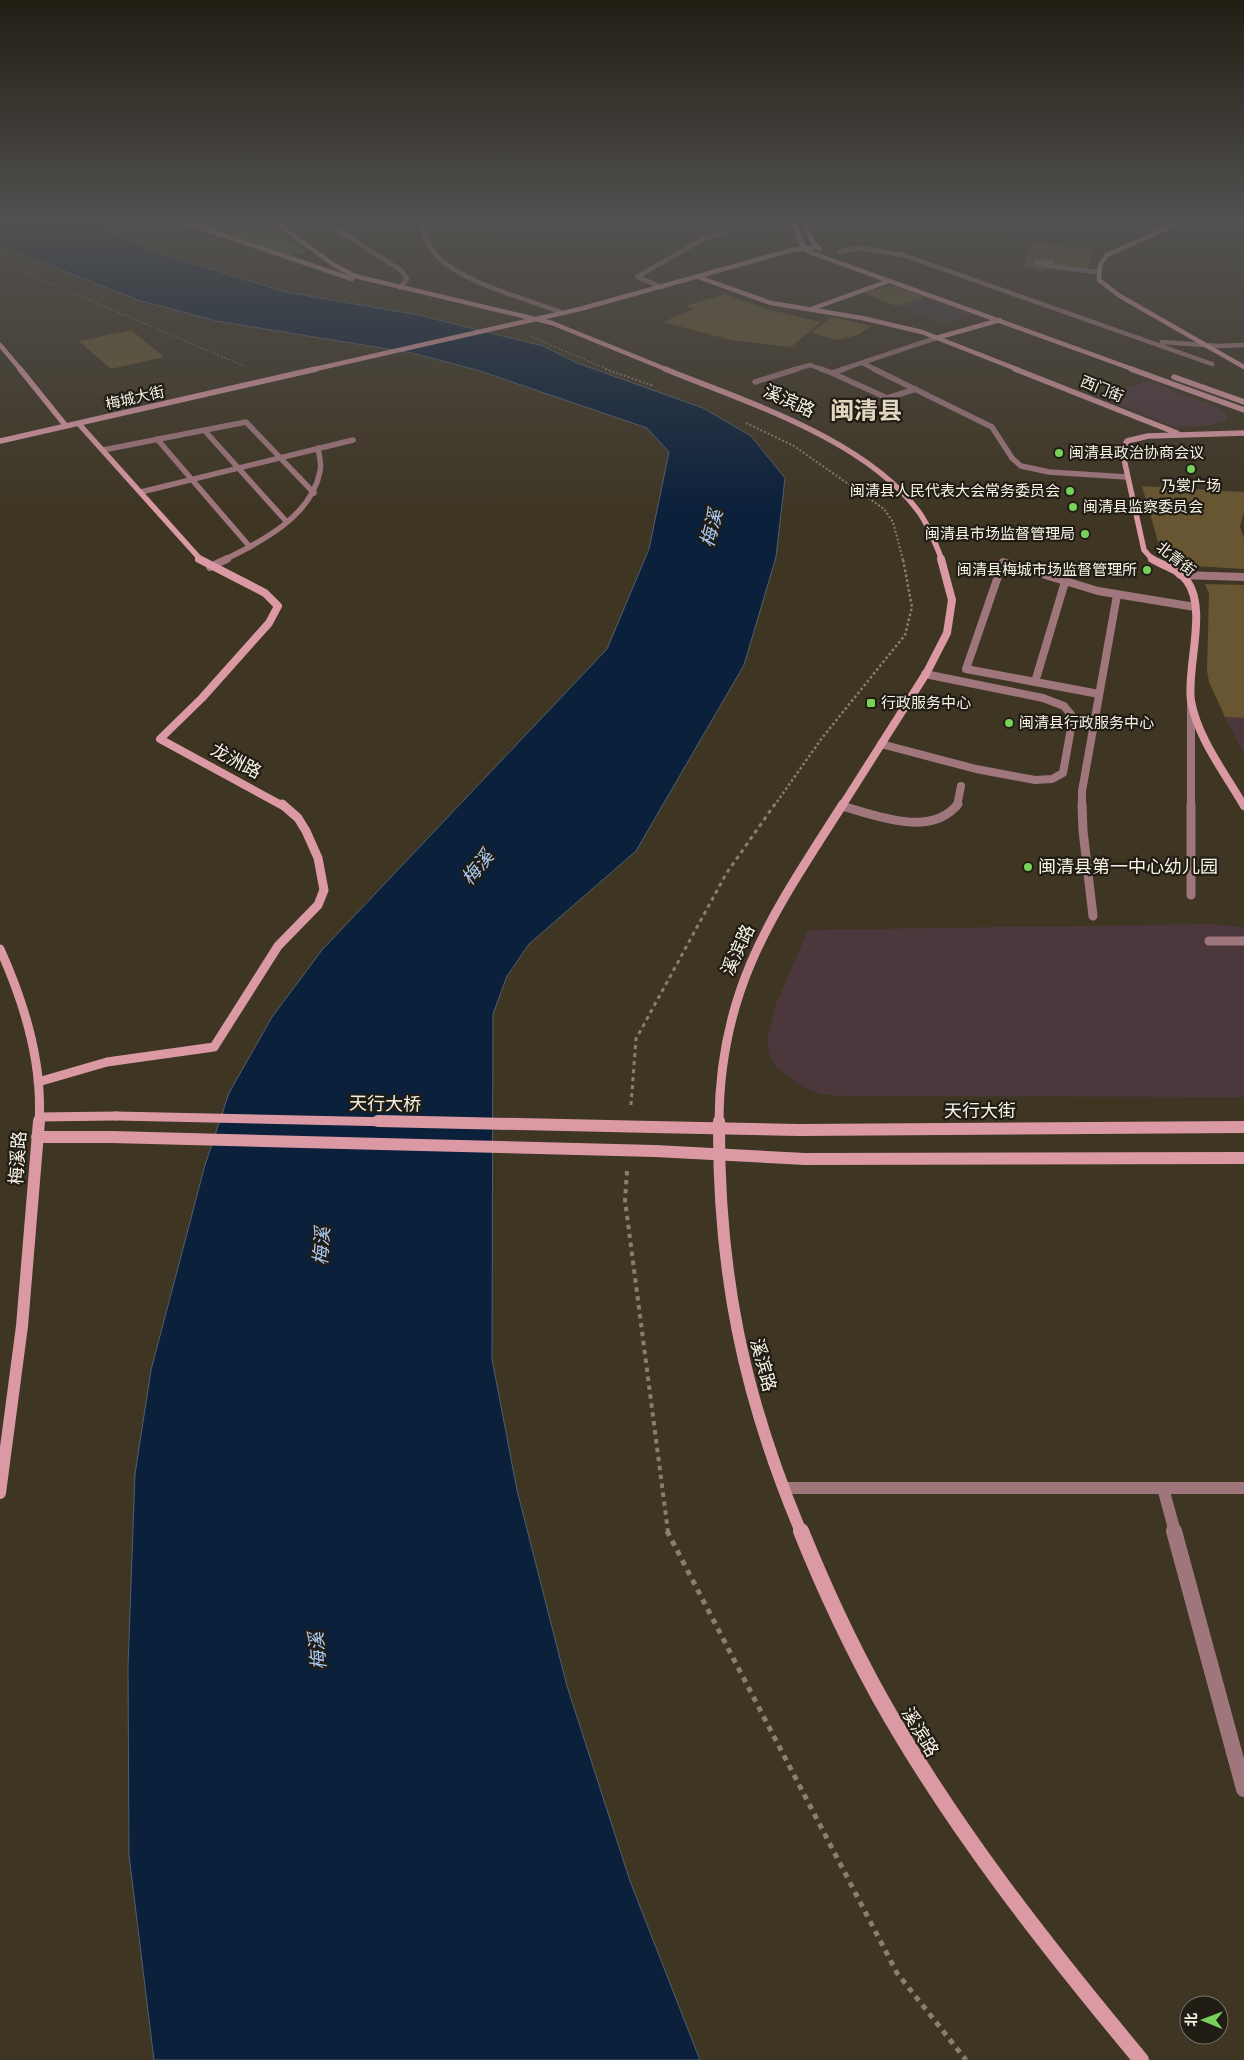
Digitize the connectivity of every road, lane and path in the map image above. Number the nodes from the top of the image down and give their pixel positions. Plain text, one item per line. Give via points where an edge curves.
1 (129, 318) edge
2 (537, 318) joint
3 (858, 318) edge
4 (996, 318) edge
5 (1012, 318) edge
6 (1084, 318) edge
7 (1157, 318) edge
8 (1001, 320) junction
9 (1047, 331) dead end
10 (936, 338) junction
11 (1149, 341) junction
12 (1202, 344) junction
13 (0, 345) edge
14 (1244, 345) edge
15 (862, 363) junction
16 (1212, 364) dead end
17 (1244, 367) edge
18 (832, 373) junction
19 (1169, 375) dead end
20 (274, 378) junction
21 (755, 382) dead end
22 (916, 389) junction
23 (1244, 402) edge
24 (1244, 410) edge
25 (79, 424) junction
26 (66, 426) junction
27 (204, 430) junction
28 (1244, 433) edge
29 (1180, 434) junction
30 (157, 439) junction
31 (353, 440) dead end
32 (0, 441) edge
33 (318, 448) junction
34 (103, 450) junction
35 (281, 457) junction
36 (238, 468) junction
37 (1127, 477) junction
38 (192, 479) junction
39 (141, 492) junction
40 (314, 493) junction
41 (286, 521) junction
42 (250, 547) junction
43 (210, 567) junction
44 (1180, 575) junction
45 (1244, 577) edge
46 (1065, 582) junction
47 (1117, 595) junction
48 (1195, 607) junction
49 (925, 674) junction
50 (1034, 682) junction
51 (1099, 694) junction
52 (1191, 699) junction
53 (881, 744) junction
54 (961, 786) dead end
55 (842, 806) junction
56 (1244, 806) edge
57 (1191, 895) dead end
58 (1093, 916) dead end
59 (1209, 941) dead end
60 (1244, 941) edge
61 (0, 950) edge
62 (38, 1082) junction
63 (39, 1117) junction
64 (717, 1127) junction
65 (1244, 1127) edge
66 (37, 1137) junction
67 (718, 1155) junction
68 (1244, 1158) edge
69 (784, 1488) junction
70 (1163, 1488) junction
71 (1244, 1488) edge
72 (0, 1493) edge
73 (1244, 1789) edge
74 (1141, 2060) edge

1 - 20 path
2 - 20 street, 梅城大街
2 - 49 street, 溪滨路 via 795,422 832,442 894,486 916,508 928,529 952,595 946,634
3 - 10 street, 西门街 via 893,324
4 - 8 street
5 - 9 street
6 - 11 street
7 - 12 street
8 - 10 street
8 - 24 street
10 - 15 street
10 - 29 street, 西门街
11 - 12 street
11 - 16 street
12 - 14 street
12 - 17 street
13 - 26 street
15 - 18 street
15 - 22 street
18 - 21 street via 810,365
18 - 22 street via 887,398
19 - 23 street
20 - 25 street, 梅城大街
22 - 37 street via 992,427 1015,463 1021,466
25 - 26 street, 梅城大街
25 - 34 street, 龙洲路
26 - 32 street, 梅城大街
27 - 30 street
27 - 35 street via 246,422
27 - 36 street
28 - 29 street, 北青街
29 - 37 street, 北青街 via 1127,441 1122,450
30 - 34 street
30 - 38 street
31 - 33 street
33 - 35 street
33 - 40 street via 321,479
34 - 39 street, 龙洲路
35 - 36 street
35 - 40 street
36 - 38 street
36 - 41 street
37 - 44 street, 北青街 via 1147,555
38 - 39 street
38 - 42 street
39 - 43 street, 龙洲路 via 195,556
40 - 41 street
41 - 42 street
42 - 43 street
43 - 62 street, 龙洲路 via 269,594 278,606 269,623 202,698 160,739 278,801 298,818 318,858 324,890 318,905 278,946 214,1047 106,1062
44 - 45 street
44 - 48 street, 北青街 via 1191,587
46 - 47 street
46 - 50 street
46 - 50 street via 1003,562 966,669
47 - 48 street
47 - 51 street
48 - 52 street, 北青街
49 - 53 street, 溪滨路
49 - 53 street via 1043,698 1064,706 1073,717 1063,773 1052,779 1035,780 976,769
50 - 51 street
51 - 58 street via 1081,803
52 - 56 street, 北青街 via 1200,728
52 - 57 street
53 - 55 street, 溪滨路
54 - 55 street via 958,804 951,814 931,822 905,821
55 - 64 street, 溪滨路 via 788,891 739,988 726,1034
59 - 60 street
61 - 62 street, 梅溪路 via 29,1026
62 - 63 street, 梅溪路
63 - 64 street, 天行大桥, bridge
63 - 66 street, 梅溪路
64 - 65 street, 天行大街 via 800,1130
64 - 67 street, 溪滨路
66 - 67 street, bridge
66 - 72 street, 梅溪路 via 22,1326
67 - 68 street via 805,1159
67 - 69 street, 溪滨路 via 730,1302 744,1367
69 - 70 street
69 - 74 street, 溪滨路 via 851,1643 879,1698 915,1757 994,1874 1083,1991
70 - 71 street
70 - 73 street

